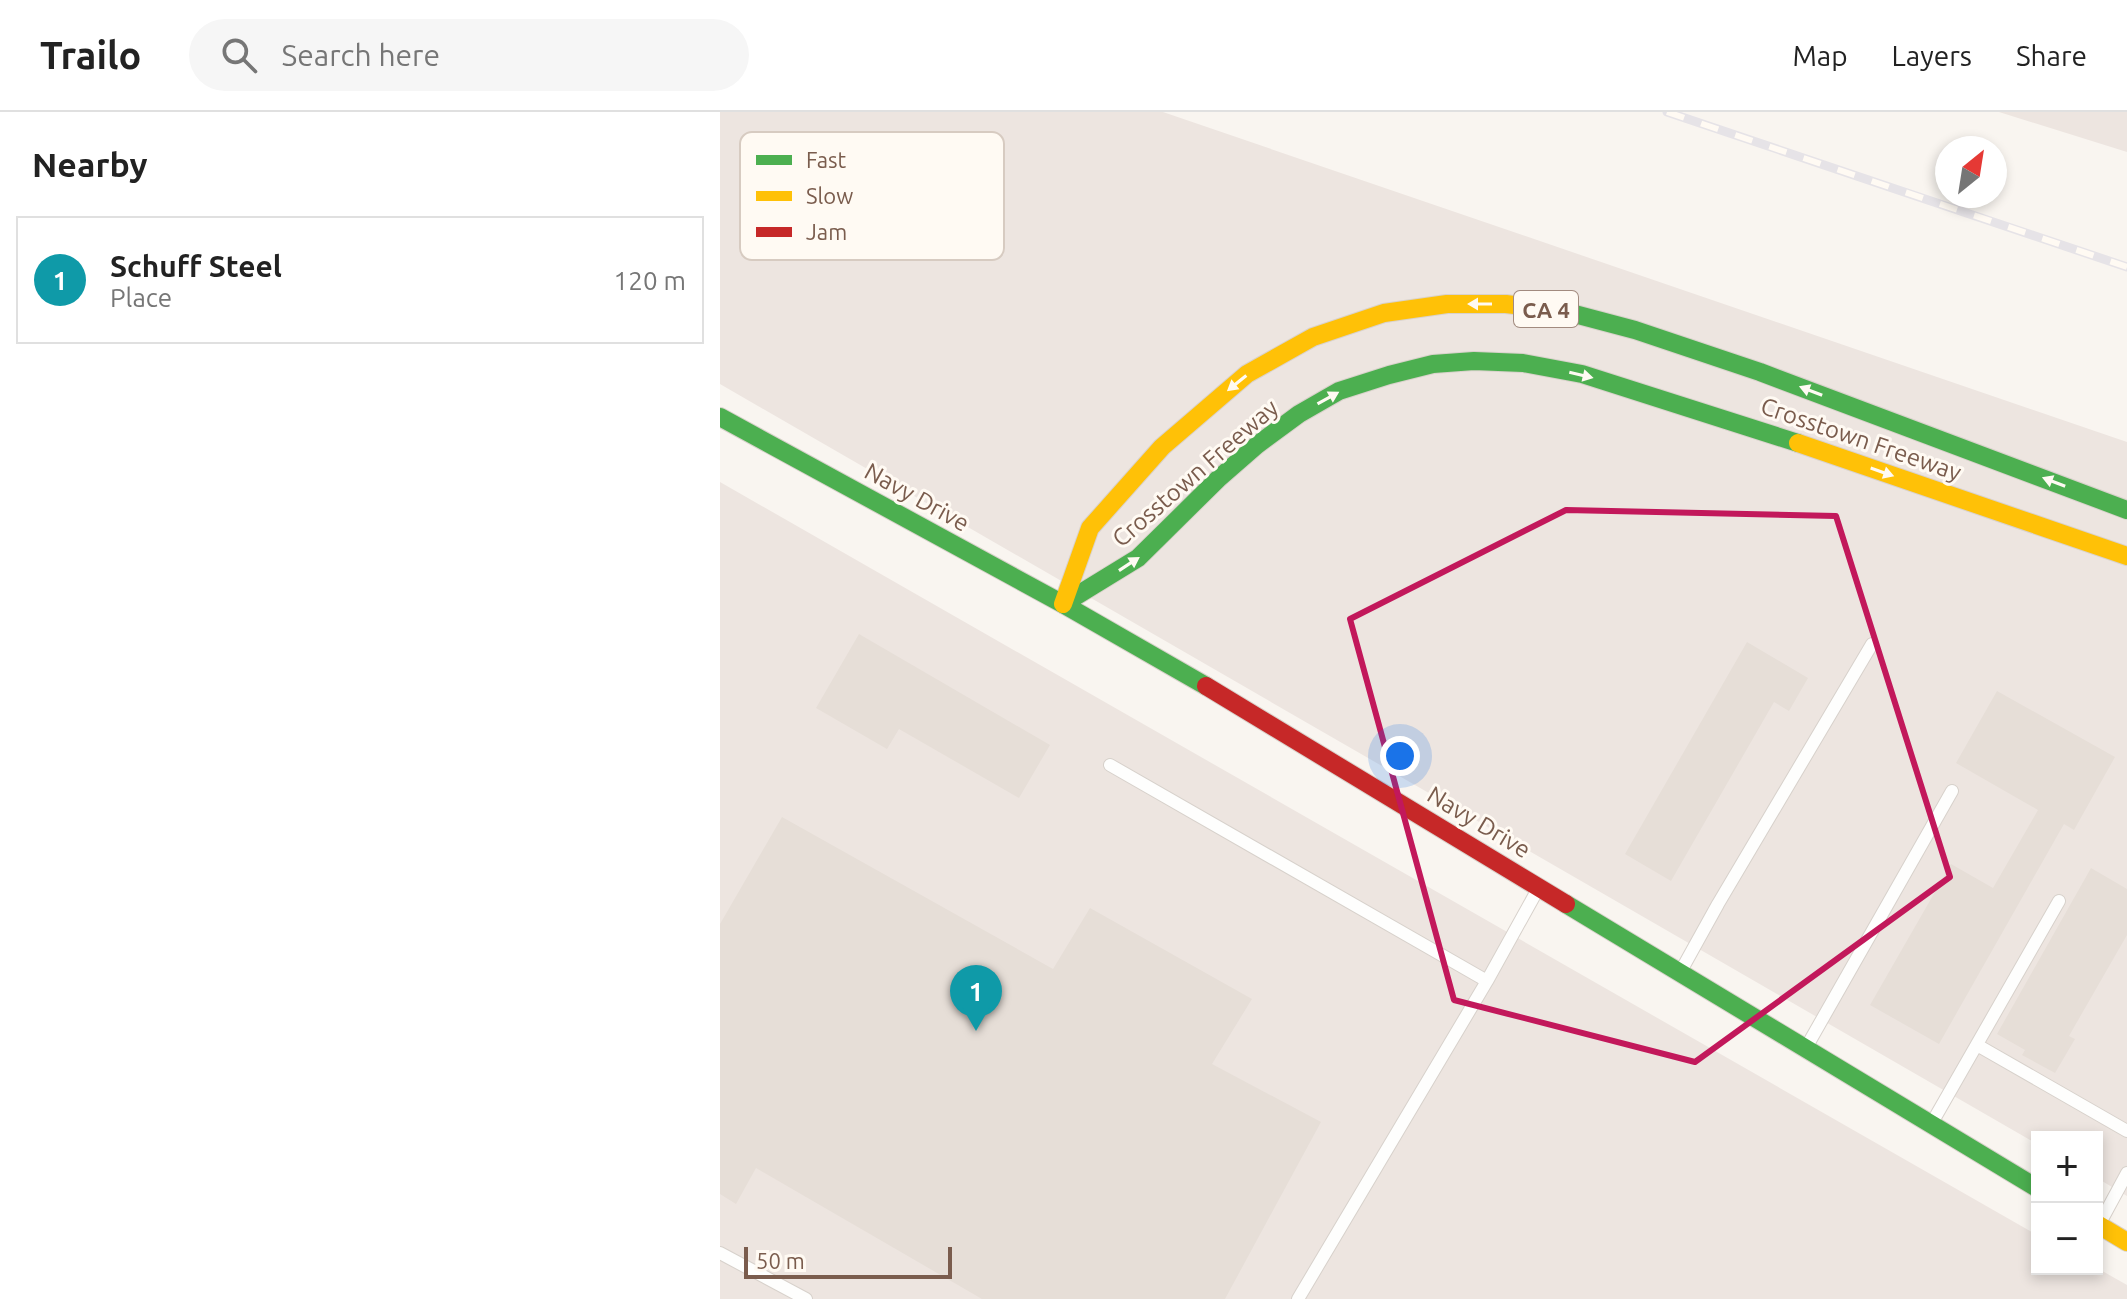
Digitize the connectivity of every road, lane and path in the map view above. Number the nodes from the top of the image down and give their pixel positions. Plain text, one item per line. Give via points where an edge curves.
1 (720, 417) edge
2 (2127, 510) edge
3 (2127, 556) edge
4 (1063, 604) junction
5 (1872, 644) dead end
6 (1110, 765) dead end
7 (1952, 791) dead end
8 (1540, 886) junction
9 (2059, 901) dead end
10 (1680, 971) junction
11 (1487, 981) junction
12 (1977, 1045) junction
13 (1806, 1048) junction
14 (1932, 1124) junction
15 (2127, 1131) edge
16 (2127, 1173) edge
17 (2031, 1184) edge
18 (2103, 1215) edge
19 (2103, 1227) edge
20 (2127, 1242) edge
21 (720, 1253) edge
22 (806, 1299) edge
23 (1298, 1299) edge

1 - 4 main road, Navy Drive
2 -> 4 main road, Crosstown Freeway / CA 4 via 1635,330 1567,312 1447,304 1384,313 1313,337 1247,374 1162,447 1090,528
4 -> 3 main road, Crosstown Freeway / CA 4 via 1138,558 1218,479 1299,414 1339,391 1389,375 1474,361 1523,363 1595,378
4 - 8 main road, Navy Drive
5 - 10 lane
6 - 11 lane
7 - 13 lane
8 - 10 main road, Navy Drive
8 - 11 lane
9 - 12 lane
10 - 13 main road, Navy Drive
11 - 23 lane
12 - 14 lane
12 - 15 lane
13 - 14 main road, Navy Drive
14 - 17 main road, Navy Drive
16 - 18 lane
19 - 20 main road
21 - 22 lane

